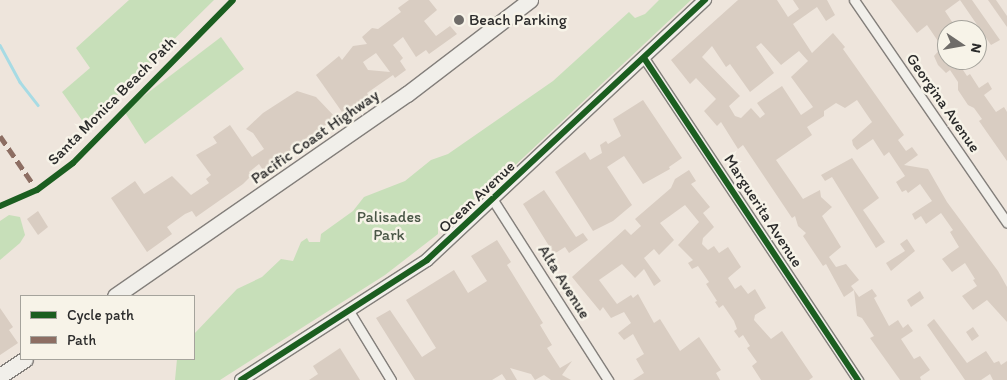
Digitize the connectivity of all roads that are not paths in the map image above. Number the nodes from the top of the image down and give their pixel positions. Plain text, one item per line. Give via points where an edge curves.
1 (530, 0) edge
2 (705, 0) edge
3 (854, 0) edge
4 (644, 58) junction
5 (493, 200) junction
6 (1007, 223) edge
7 (116, 295) edge
8 (349, 311) junction
9 (24, 360) edge
10 (0, 376) edge
11 (241, 380) edge
12 (391, 380) edge
13 (608, 380) edge
14 (858, 380) edge

1 - 7 highway, Pacific Coast Highway via 407,94
2 - 4 main road, Ocean Avenue
3 - 6 street, Georgina Avenue
4 - 5 main road, Ocean Avenue
4 - 14 street, Marguerita Avenue
5 - 8 main road, Ocean Avenue via 427,260
5 - 13 street, Alta Avenue
8 - 11 main road, Ocean Avenue
8 - 12 street
9 - 10 highway

